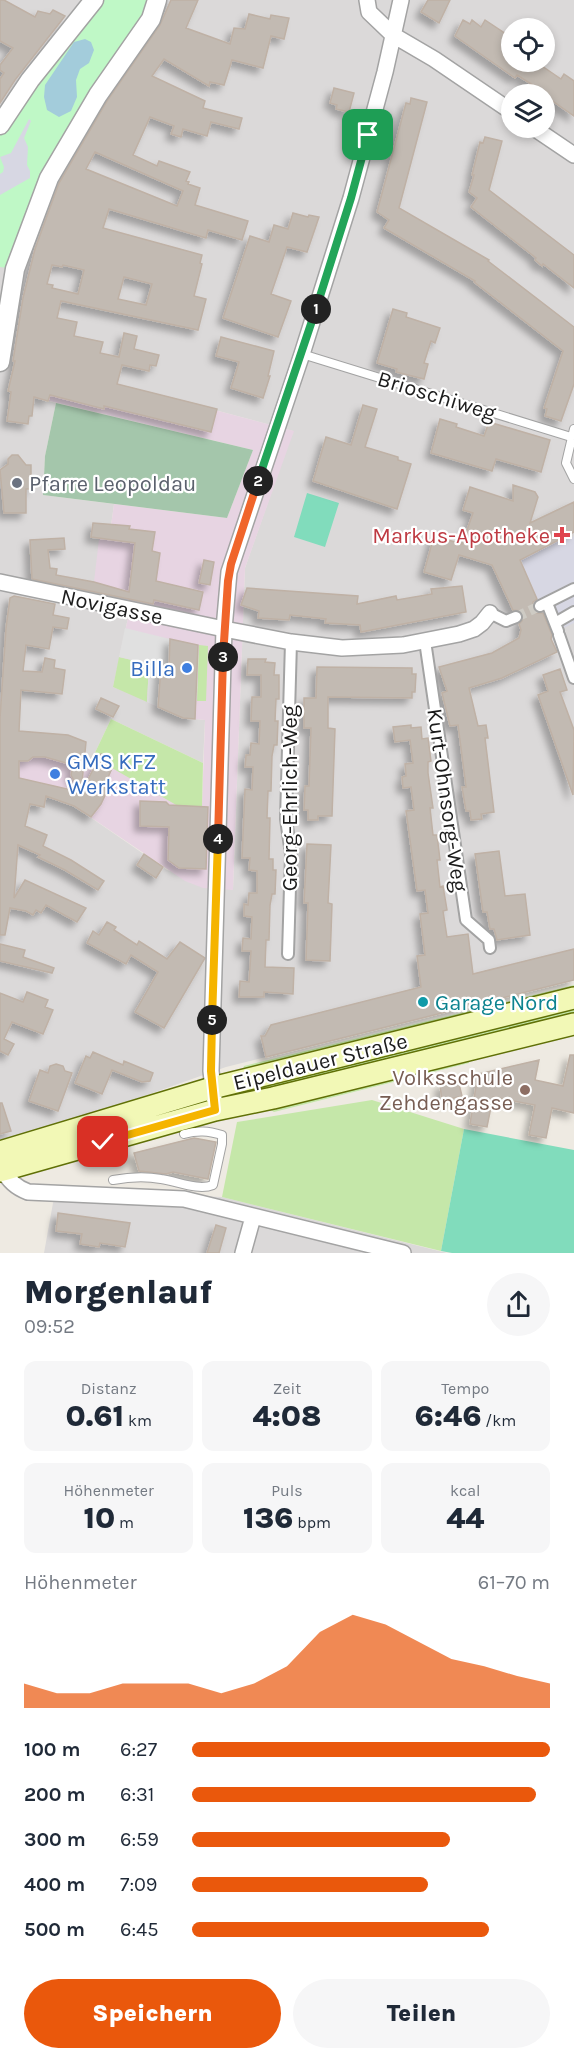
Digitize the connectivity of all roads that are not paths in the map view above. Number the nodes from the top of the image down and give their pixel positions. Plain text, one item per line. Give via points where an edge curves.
1 (94, 0) edge
2 (157, 0) edge
3 (367, 0) edge
4 (401, 0) edge
5 (393, 35) junction
6 (501, 105) edge
7 (0, 124) edge
8 (549, 138) edge
9 (574, 155) edge
10 (302, 354) junction
11 (0, 362) edge
12 (573, 433) edge
13 (574, 479) edge
14 (0, 582) edge
15 (574, 589) edge
16 (574, 612) edge
17 (490, 613) joint
18 (516, 617) tunnel mouth
19 (224, 629) junction
20 (557, 630) junction
21 (425, 641) junction
22 (291, 642) junction
23 (574, 678) edge
24 (490, 948) dead end
25 (288, 954) dead end
26 (574, 998) edge
27 (574, 1024) edge
28 (212, 1088) junction
29 (215, 1110) junction
30 (184, 1134) dead end
31 (1, 1164) edge
32 (113, 1187) junction
33 (253, 1217) junction
34 (243, 1253) edge
35 (403, 1253) edge

1 - 7 street
2 - 11 street via 151,19 98,95 49,178 15,269
3 - 5 street via 369,12
4 - 5 street
5 - 6 street
5 - 10 street via 351,198
8 - 9 street
10 - 12 lane, Brioschiweg
10 - 19 street via 231,564
12 - 13 lane via 566,463
14 - 19 street, Novigasse
15 - 20 street via 543,604
16 - 20 street
17 - 18 street via 506,621
17 - 21 street, Novigasse via 474,629
19 - 22 street, Novigasse
19 - 28 street
20 - 23 street
21 - 22 street, Novigasse via 354,649
21 - 24 street, Kurt-Ohnsorg-Weg via 466,920 489,940
22 - 25 street, Georg-Ehrlich-Weg via 286,819 291,854
26 - 28 main road, Eipeldauer Straße
27 - 29 main road, Eipeldauer Straße
28 - 29 street
28 - 31 main road, Eipeldauer Straße
29 - 31 main road, Eipeldauer Straße
30 - 32 lane via 207,1131 222,1135 213,1185 205,1188 142,1177
31 - 32 street via 11,1183 28,1192
32 - 33 street via 184,1199
33 - 34 street
33 - 35 street

